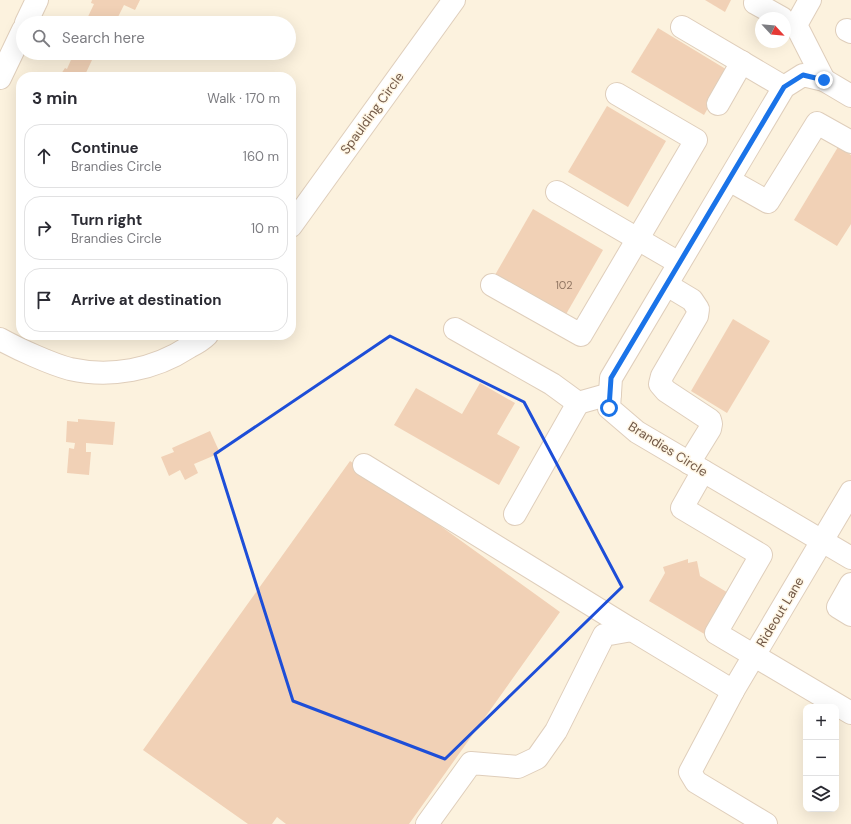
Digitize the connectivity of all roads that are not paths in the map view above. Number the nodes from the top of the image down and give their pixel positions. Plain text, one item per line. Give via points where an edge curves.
1 (37, 0) edge
2 (454, 0) edge
3 (757, 0) edge
4 (810, 0) edge
5 (772, 12) edge
6 (29, 16) edge
7 (791, 18) edge
8 (791, 26) edge
9 (682, 27) dead end
10 (16, 45) edge
11 (742, 62) junction
12 (0, 78) edge
13 (824, 80) junction
14 (784, 87) junction
15 (617, 94) dead end
16 (851, 96) edge
17 (718, 104) dead end
18 (851, 142) edge
19 (729, 180) junction
20 (557, 192) dead end
21 (296, 219) edge
22 (638, 240) junction
23 (679, 264) junction
24 (492, 285) dead end
25 (667, 285) junction
26 (455, 329) dead end
27 (0, 339) edge
28 (200, 340) edge
29 (610, 394) junction
30 (578, 403) junction
31 (364, 465) dead end
32 (696, 467) junction
33 (851, 492) edge
34 (515, 514) dead end
35 (822, 541) junction
36 (851, 558) edge
37 (851, 584) edge
38 (851, 615) edge
39 (632, 630) junction
40 (754, 654) junction
41 (733, 691) junction
42 (851, 713) edge
43 (427, 824) edge
44 (766, 824) edge

1 - 6 street
2 - 21 street, Spaulding Circle
3 - 5 street via 755,3
4 - 7 street
8 - 13 street
9 - 11 street
10 - 12 street
11 - 14 street
11 - 17 street
13 - 14 street, Brandies Circle via 803,75
13 - 16 street, Brandies Circle
14 - 19 street, Brandies Circle
15 - 22 street via 696,140
18 - 19 street via 817,123 768,202
19 - 23 street, Brandies Circle
20 - 22 street
22 - 23 street
22 - 24 street via 581,335
23 - 25 street, Brandies Circle
25 - 29 street, Brandies Circle via 611,378
25 - 32 street via 692,300 698,309 660,384 666,391 710,420 710,428
26 - 30 street via 552,384
27 - 28 street via 69,369 94,372 120,372 144,368 172,359
29 - 30 street
29 - 32 street, Brandies Circle via 609,408 636,432
30 - 34 street
31 - 39 street
32 - 35 street, Brandies Circle
32 - 40 street via 682,508 762,555 716,632
33 - 35 street, Rideout Lane
35 - 36 street, Brandies Circle
35 - 40 street, Rideout Lane
37 - 38 street via 838,607
39 - 41 street
39 - 43 street via 604,635 556,731 537,758 518,767 472,763
40 - 41 street
40 - 42 street, Rideout Lane
41 - 44 street via 690,772 696,782

